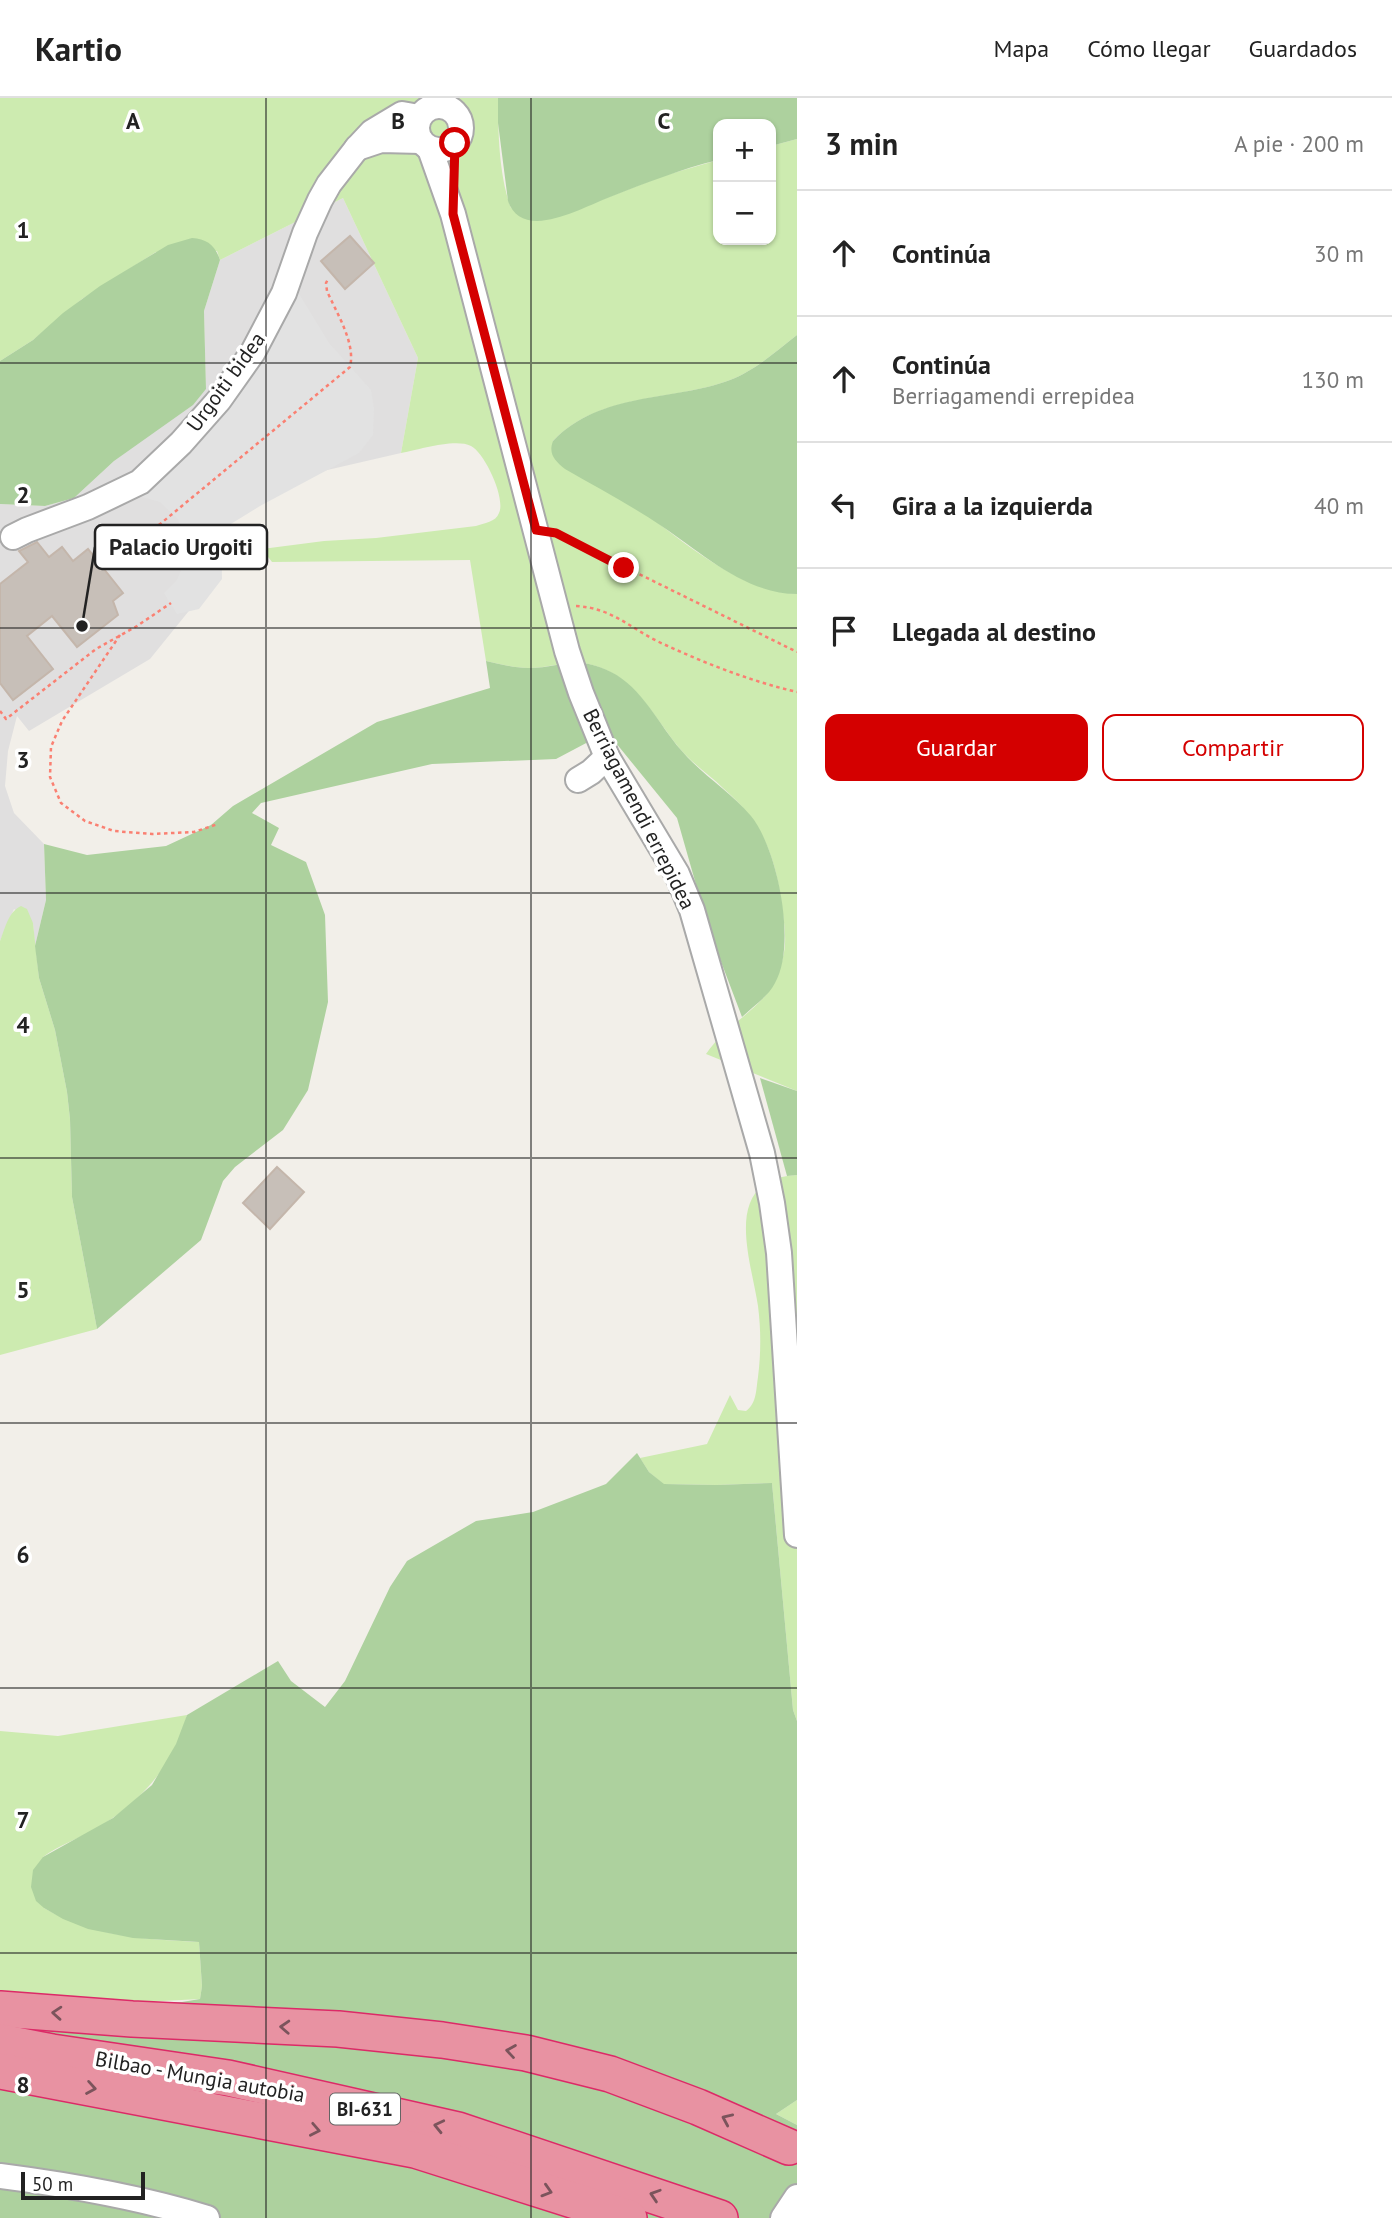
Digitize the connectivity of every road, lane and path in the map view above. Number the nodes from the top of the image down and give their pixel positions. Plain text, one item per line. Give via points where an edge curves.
1 (433, 117) edge
2 (455, 143) junction
3 (453, 214) junction
4 (328, 279) dead end
5 (536, 530) junction
6 (148, 534) dead end
7 (13, 537) dead end
8 (171, 603) dead end
9 (556, 604) junction
10 (120, 635) junction
11 (797, 652) edge
12 (797, 692) edge
13 (0, 711) edge
14 (607, 757) junction
15 (578, 780) dead end
16 (218, 824) dead end
17 (797, 1535) edge
18 (0, 2008) edge
19 (0, 2042) edge
20 (0, 2071) edge
21 (794, 2149) edge
22 (0, 2176) edge
23 (797, 2197) edge
24 (207, 2218) edge
25 (629, 2218) edge
26 (720, 2218) edge
27 (783, 2218) edge

1 - 2 street, Urgoiti bidea via 444,150
1 - 2 street via 460,122
1 - 3 street
1 - 7 street, Urgoiti bidea via 402,114 372,132 336,174 320,200 284,293 253,352 181,443 140,482
2 - 3 street
3 - 5 street, Berriagamendi errepidea
4 - 6 path via 327,291 347,338 350,367
5 - 9 street, Berriagamendi errepidea
5 - 11 path via 556,533
8 - 10 path
9 - 12 path via 606,610 658,642 756,682
9 - 14 street, Berriagamendi errepidea via 581,693
10 - 13 path via 66,670 6,719
10 - 16 path via 62,721 51,747 50,777 61,803 85,821 114,831 194,832
14 - 15 street
14 - 17 street, Berriagamendi errepidea via 677,874 692,910 761,1153 779,1253
21 -> 18 highway via 610,2074 526,2053 338,2029
26 -> 19 highway, Bilbao - Mungia autobia / BI-631 via 458,2130 228,2078
20 -> 25 highway, Bilbao - Mungia autobia / BI-631 via 415,2150
22 - 24 street via 133,2198
23 - 27 street

